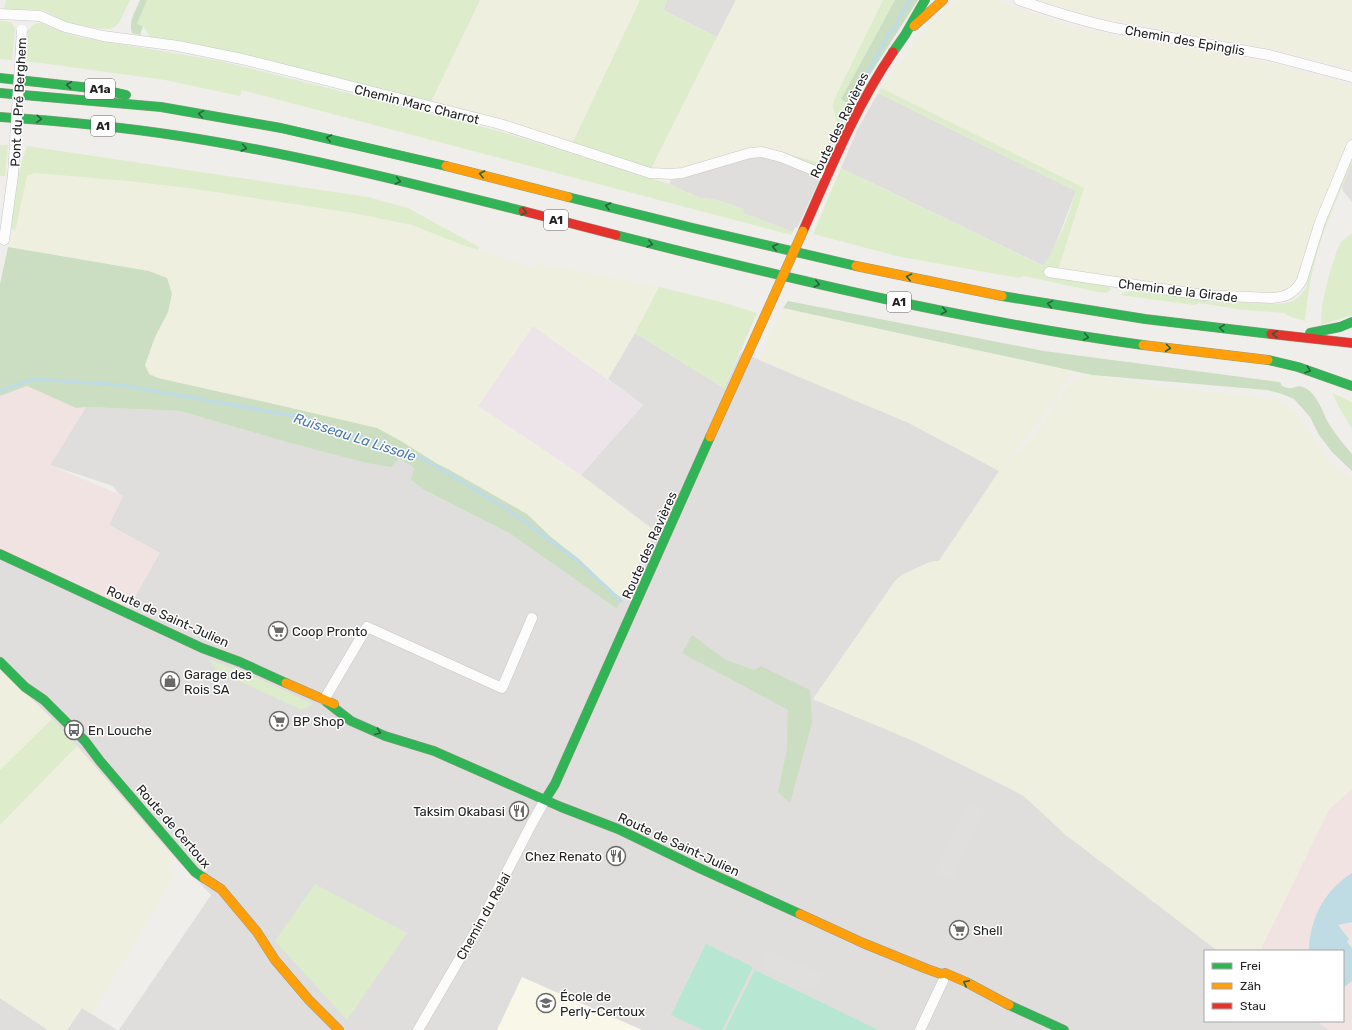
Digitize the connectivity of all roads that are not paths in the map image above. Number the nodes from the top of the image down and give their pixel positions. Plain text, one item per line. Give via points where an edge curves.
1 (925, 0) edge
2 (943, 0) edge
3 (1019, 0) edge
4 (0, 14) edge
5 (23, 15) junction
6 (905, 35) junction
7 (0, 78) edge
8 (1352, 78) edge
9 (0, 93) edge
10 (161, 107) junction
11 (0, 116) edge
12 (1352, 146) edge
13 (827, 176) junction
14 (4, 240) dead end
15 (1048, 272) dead end
16 (1352, 322) edge
17 (1290, 335) junction
18 (1352, 343) edge
19 (1334, 380) junction
20 (1352, 386) edge
21 (1352, 395) edge
22 (1, 553) edge
23 (532, 618) dead end
24 (0, 662) edge
25 (324, 700) junction
26 (354, 712) dead end
27 (390, 727) dead end
28 (405, 741) junction
29 (546, 800) junction
30 (942, 977) junction
31 (339, 1030) edge
32 (418, 1030) edge
33 (920, 1030) edge
34 (1052, 1030) edge
35 (1064, 1030) edge

1 - 6 main road, Route des Ravières
2 - 6 main road, Route des Ravières
3 - 8 street, Chemin des Epinglis via 1090,23 1270,55
4 - 5 street, Chemin Marc Charrot
5 - 13 street, Chemin Marc Charrot via 40,16 65,27 103,36 178,46 242,59 500,124 650,173 682,173 750,153 762,152 775,154
5 - 14 street, Pont du Pré Berghem, bridge via 14,174
6 - 13 main road, Route des Ravières via 875,80
10 -> 7 main road, A1a via 100,89
9 - 10 main road, A1
17 -> 10 main road, A1 via 1145,319 990,294 772,247 450,166 327,138
11 -> 19 main road, A1 via 113,127 206,140 404,182 881,298 1093,338 1268,360
12 - 15 street, Chemin de la Girade via 1320,222 1302,280 1299,286 1281,298 1203,295
13 - 29 main road, Route des Ravières, bridge via 562,770
16 - 17 main road via 1325,330
17 - 18 main road
19 - 20 main road
19 - 21 main road
22 - 25 main road, Route de Saint-Julien via 202,648 240,662
23 - 25 street via 502,688 367,627
24 - 31 main road, Route de Certoux via 28,690 44,700 84,741 195,872 221,889 257,932 275,960
25 - 26 main road, Route de Saint-Julien
25 -> 28 main road, Route de Saint-Julien via 351,721
27 - 28 main road, Route de Saint-Julien
28 - 29 main road, Route de Saint-Julien
29 - 30 main road, Route de Saint-Julien via 618,829
29 - 32 street, Chemin du Relai via 480,924
30 - 33 street
30 - 34 main road, Route de Saint-Julien
35 -> 30 main road, Route de Saint-Julien via 999,1001 966,982 945,974

